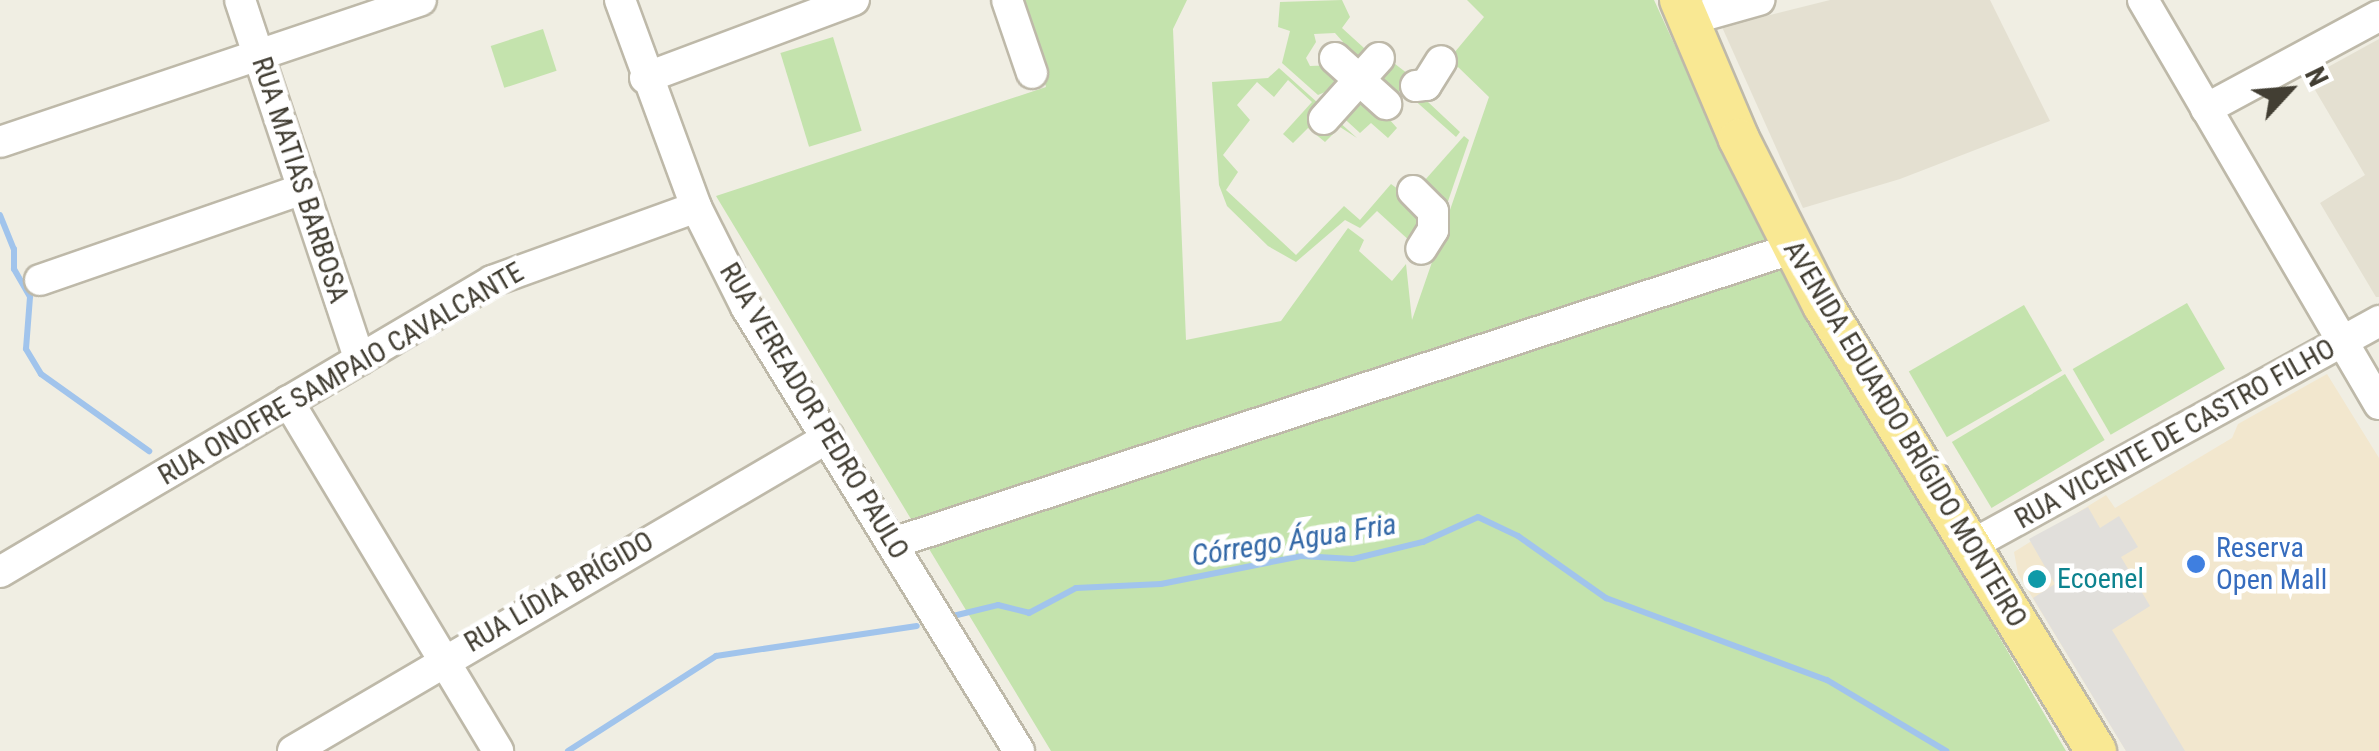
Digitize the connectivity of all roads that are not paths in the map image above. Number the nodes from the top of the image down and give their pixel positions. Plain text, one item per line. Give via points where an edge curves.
1 (240, 0) edge
2 (420, 0) edge
3 (620, 0) edge
4 (854, 0) edge
5 (1007, 0) edge
6 (1759, 0) edge
7 (2143, 0) edge
8 (1686, 10) edge
9 (2379, 16) edge
10 (259, 56) junction
11 (1335, 58) dead end
12 (1370, 69) junction
13 (1032, 73) dead end
14 (646, 78) junction
15 (1386, 104) dead end
16 (2206, 109) junction
17 (1324, 119) dead end
18 (0, 142) edge
19 (303, 188) junction
20 (1413, 192) dead end
21 (696, 207) junction
22 (1794, 248) junction
23 (1422, 250) dead end
24 (40, 280) dead end
25 (2379, 321) edge
26 (2342, 342) junction
27 (360, 360) junction
28 (288, 401) junction
29 (2379, 404) edge
30 (829, 437) junction
31 (893, 543) junction
32 (1970, 546) junction
33 (0, 572) edge
34 (442, 660) junction
35 (1007, 747) edge
36 (292, 751) edge
37 (498, 751) edge
38 (2096, 751) edge

1 - 10 street, RUA MATIAS BARBOSA
2 - 10 street
3 - 14 street, RUA VEREADOR PEDRO PAULO
4 - 14 street
5 - 13 street
6 - 8 street
7 - 16 street
8 - 22 main road, AVENIDA EDUARDO BRÍGIDO MONTEIRO
9 - 16 street
10 - 18 street
10 - 19 street, RUA MATIAS BARBOSA
11 - 12 street
12 - 15 street
12 - 17 street
14 - 21 street, RUA VEREADOR PEDRO PAULO
16 - 26 street
19 - 24 street
19 - 27 street, RUA MATIAS BARBOSA
20 - 23 street via 1433,211 1433,230
21 - 27 street, RUA ONOFRE SAMPAIO CAVALCANTE via 492,281
21 - 30 street, RUA VEREADOR PEDRO PAULO via 746,307
22 - 31 street
22 - 32 main road, AVENIDA EDUARDO BRÍGIDO MONTEIRO
25 - 26 street, RUA VICENTE DE CASTRO FILHO
26 - 29 street
26 - 32 street, RUA VICENTE DE CASTRO FILHO
27 - 28 street, RUA ONOFRE SAMPAIO CAVALCANTE
28 - 33 street, RUA ONOFRE SAMPAIO CAVALCANTE
28 - 34 street
30 - 31 street, RUA VEREADOR PEDRO PAULO
30 - 34 street, RUA LÍDIA BRÍGIDO
31 - 35 street, RUA VEREADOR PEDRO PAULO
32 - 38 main road, AVENIDA EDUARDO BRÍGIDO MONTEIRO
34 - 36 street, RUA LÍDIA BRÍGIDO
34 - 37 street

